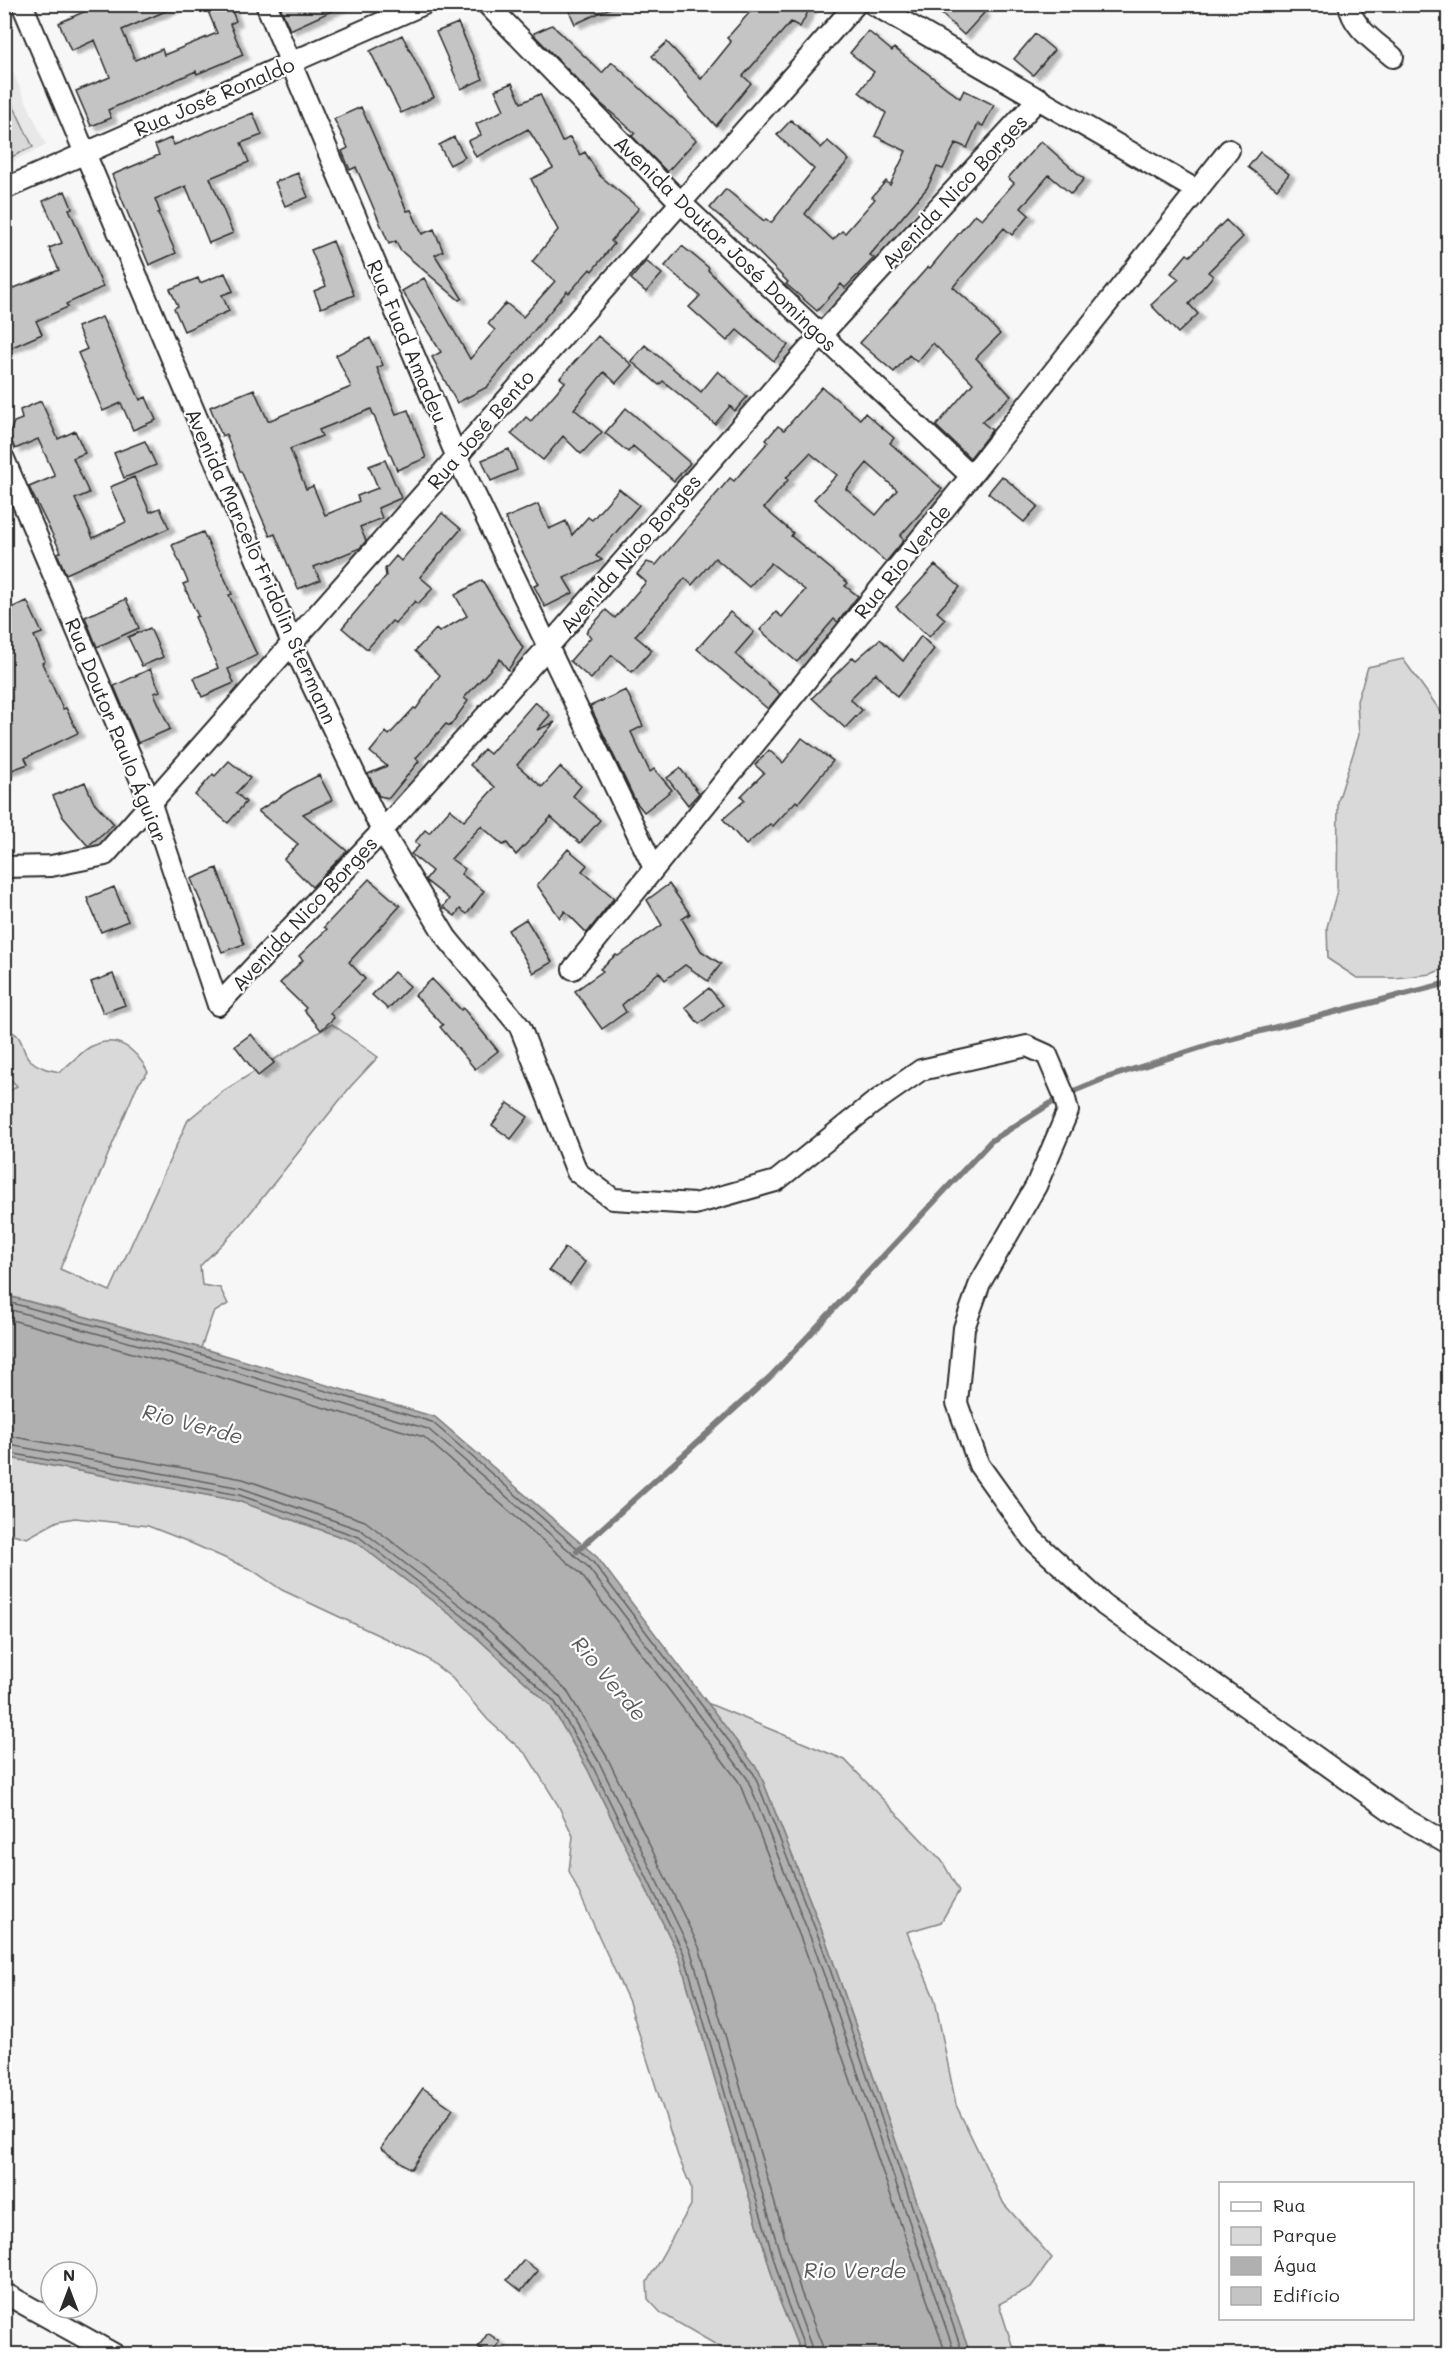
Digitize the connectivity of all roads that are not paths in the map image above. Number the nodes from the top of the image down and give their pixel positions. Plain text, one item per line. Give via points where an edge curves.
1 (22, 4) edge
2 (266, 4) edge
3 (424, 4) edge
4 (487, 4) edge
5 (856, 4) edge
6 (873, 4) edge
7 (1349, 4) edge
8 (1393, 57) dead end
9 (290, 63) junction
10 (1039, 98) junction
11 (1229, 150) dead end
12 (84, 152) junction
13 (4, 189) edge
14 (1196, 190) junction
15 (680, 202) junction
16 (820, 336) junction
17 (456, 456) junction
18 (4, 459) edge
19 (971, 476) junction
20 (292, 642) junction
21 (547, 648) junction
22 (151, 804) junction
23 (382, 831) junction
24 (4, 867) edge
25 (654, 868) junction
26 (573, 969) dead end
27 (218, 1005) joint
28 (1449, 1844) edge
29 (4, 2293) edge
30 (114, 2355) edge

1 - 12 street, Avenida Marcelo Fridolin Stermann
2 - 9 street, Rua Fuad Amadeu
3 - 9 street, Rua José Ronaldo
4 - 15 street, Avenida Doutor José Domingos
5 - 15 street, Rua José Bento
6 - 10 street
7 - 8 street via 1351,17 1358,26
9 - 12 street, Rua José Ronaldo
9 - 17 street, Rua Fuad Amadeu
10 - 14 street
10 - 16 street, Avenida Nico Borges
11 - 14 street, Rua Rio Verde
12 - 13 street, Rua José Ronaldo
12 - 20 street, Avenida Marcelo Fridolin Stermann
14 - 19 street, Rua Rio Verde
15 - 16 street, Avenida Doutor José Domingos
15 - 17 street, Rua José Bento
16 - 19 street, Avenida Doutor José Domingos
16 - 21 street, Avenida Nico Borges
17 - 20 street, Rua José Bento
17 - 21 street, Rua Fuad Amadeu
18 - 22 street, Rua Doutor Paulo Águiar
19 - 25 street, Rua Rio Verde
20 - 22 street, Rua José Bento
20 - 23 street, Avenida Marcelo Fridolin Stermann
21 - 23 street, Avenida Nico Borges
21 - 25 street, Rua Fuad Amadeu
22 - 24 street, Rua José Bento via 105,855 51,866
22 - 27 street, Rua Doutor Paulo Águiar
23 - 27 street, Avenida Nico Borges
23 - 28 street, Avenida Marcelo Fridolin Stermann via 446,937 520,1027 577,1172 613,1199 695,1204 776,1181 921,1070 1027,1046 1047,1055 1068,1111 1036,1186 980,1283 964,1328 957,1403 979,1465 1032,1539 1104,1605 1393,1812
25 - 26 street, Rua Rio Verde
29 - 30 street

